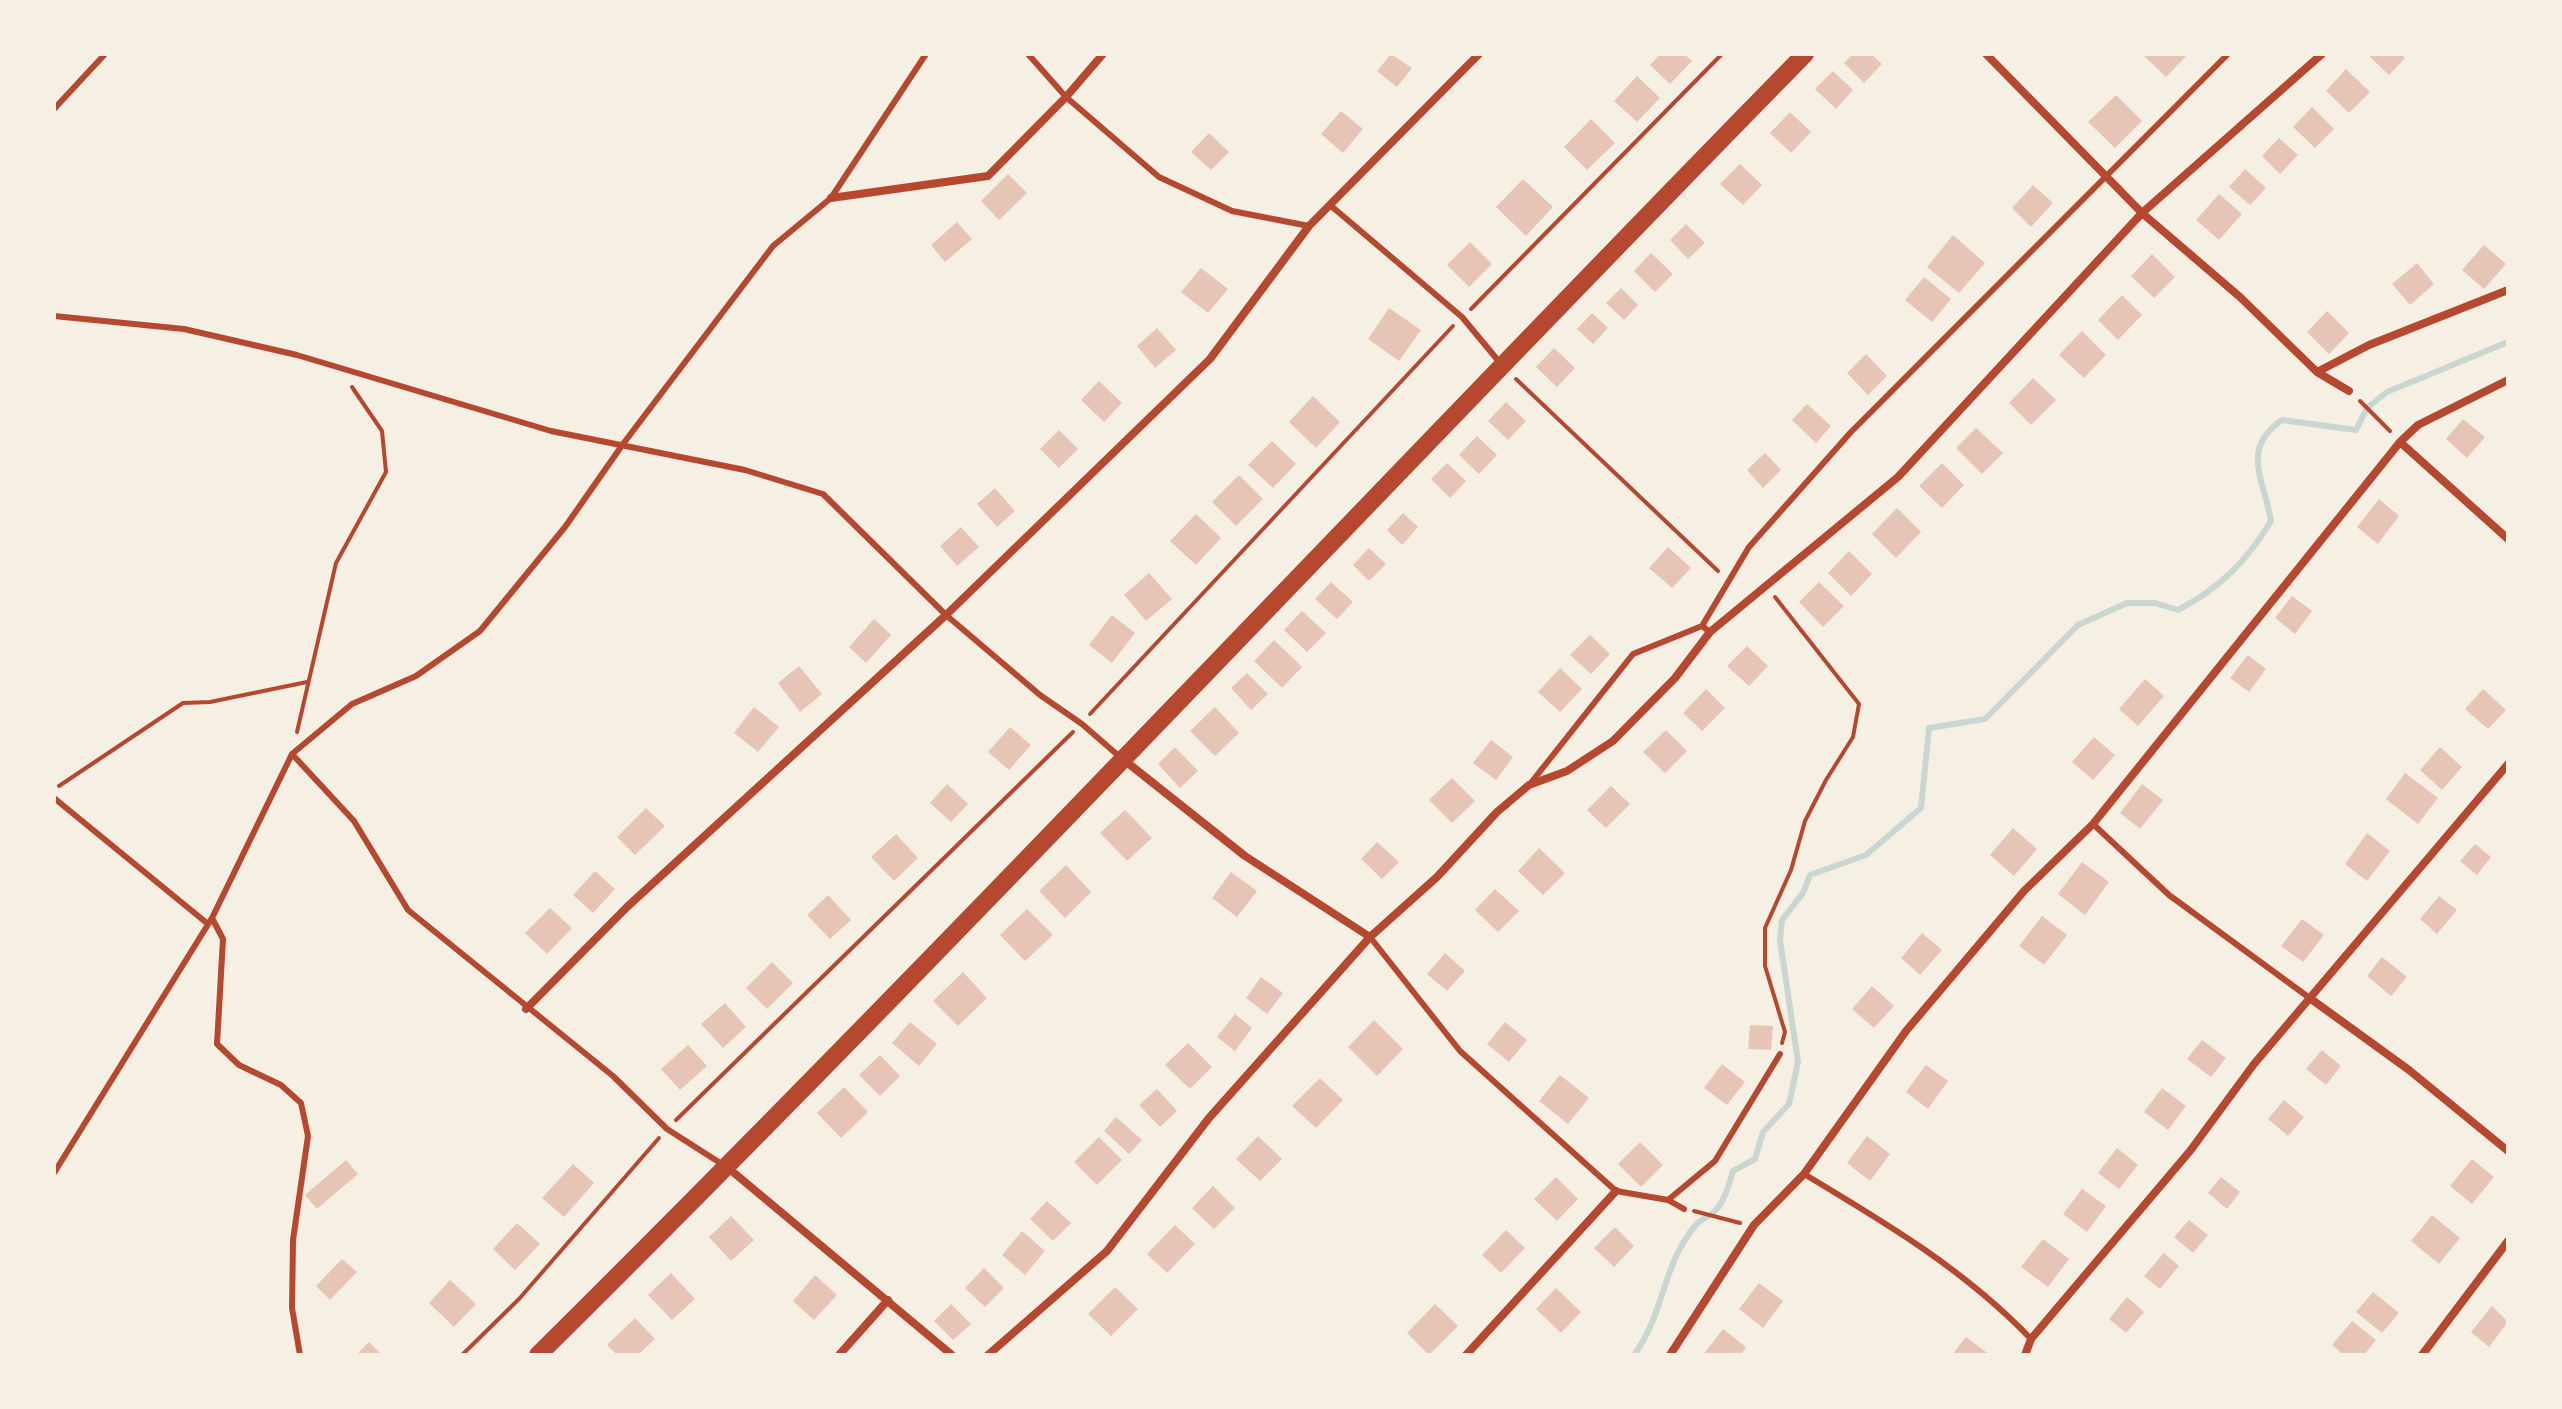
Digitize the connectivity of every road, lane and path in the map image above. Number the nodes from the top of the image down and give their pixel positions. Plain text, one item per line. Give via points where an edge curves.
1 (105, 54) edge
2 (926, 54) edge
3 (1028, 54) edge
4 (1103, 54) edge
5 (1479, 54) edge
6 (1722, 54) edge
7 (1805, 54) edge
8 (1986, 54) edge
9 (2228, 54) edge
10 (2322, 54) edge
11 (1066, 97) junction
12 (54, 109) edge
13 (2105, 174) junction
14 (831, 198) junction
15 (1330, 205) junction
16 (2142, 213) junction
17 (1309, 226) junction
18 (2508, 290) edge
19 (54, 316) edge
20 (1462, 317) junction
21 (1501, 364) junction
22 (339, 368) junction
23 (2317, 372) junction
24 (2508, 380) edge
25 (2349, 391) joint
26 (2383, 422) dead end
27 (2400, 442) junction
28 (623, 444) junction
29 (2508, 539) edge
30 (1729, 580) junction
31 (1766, 586) junction
32 (946, 615) junction
33 (1706, 629) junction
34 (307, 682) junction
35 (1082, 724) junction
36 (292, 754) junction
37 (1124, 760) junction
38 (2508, 764) edge
39 (1529, 785) junction
40 (54, 790) edge
41 (54, 798) edge
42 (2093, 824) junction
43 (210, 921) junction
44 (1370, 937) junction
45 (2311, 999) junction
46 (526, 1009) junction
47 (1780, 1054) joint
48 (667, 1129) junction
49 (2508, 1151) edge
50 (727, 1167) junction
51 (54, 1173) edge
52 (1804, 1174) junction
53 (1616, 1191) junction
54 (1668, 1200) junction
55 (1684, 1209) joint
56 (1733, 1223) dead end
57 (2508, 1241) edge
58 (888, 1300) junction
59 (2031, 1339) junction
60 (300, 1355) edge
61 (462, 1355) edge
62 (538, 1355) edge
63 (839, 1355) edge
64 (952, 1355) edge
65 (988, 1355) edge
66 (1466, 1355) edge
67 (1670, 1355) edge
68 (2025, 1355) edge
69 (2422, 1355) edge

1 - 12 lane
2 - 14 lane
3 - 11 lane
4 - 11 street
5 - 15 street
6 - 20 path
7 - 21 main road
8 - 13 street
9 - 13 lane
10 - 16 street
11 - 14 street via 988,176
11 - 17 lane via 1159,177 1232,211
13 - 16 street
13 - 30 lane via 1851,432 1749,547
14 - 28 lane via 773,246
15 - 17 street
15 - 20 lane
16 - 23 street
16 - 31 street via 1898,477
17 - 32 street via 1210,359
18 - 23 street via 2369,345
19 - 22 lane via 184,329
20 - 21 lane
20 - 35 path
21 - 30 path
21 - 37 main road
22 - 28 lane via 551,431
22 - 34 path via 382,431 386,472 336,563
23 - 25 street
24 - 27 street via 2418,425
25 - 26 path
27 - 29 street
27 - 42 street
28 - 32 lane via 745,470 823,494
28 - 36 lane via 565,527 480,631 416,676 352,704
30 - 33 lane
31 - 33 street
31 - 47 path via 1859,704 1853,737 1805,821 1791,870 1765,928 1765,966 1785,1032
32 - 35 lane
32 - 46 street via 627,907
33 - 39 street via 1675,678 1613,741 1567,771
33 - 39 lane via 1633,654
34 - 36 path
34 - 40 path via 183,703
35 - 37 lane
35 - 48 path
36 - 43 lane
36 - 46 lane via 354,821 408,910
37 - 44 street via 1245,856
37 - 50 main road
38 - 45 street
39 - 44 street
41 - 43 lane
42 - 45 lane via 2169,895
42 - 52 street via 2024,891 1906,1031
43 - 51 lane
43 - 60 lane via 223,939 217,1044 239,1065 281,1085 301,1103 308,1136 293,1240 292,1308
44 - 53 lane via 1460,1051
44 - 65 street via 1209,1118 1107,1251
45 - 49 street
45 - 59 street
46 - 48 lane via 613,1076
47 - 54 lane via 1715,1161
48 - 50 lane
48 - 61 path via 519,1299
50 - 58 street
50 - 62 main road
52 - 59 lane via 1912,1238 1996,1302
52 - 67 street via 1754,1225
53 - 54 lane
53 - 66 street
54 - 55 lane
55 - 56 path
57 - 69 street
58 - 63 street
58 - 64 street
59 - 68 street

